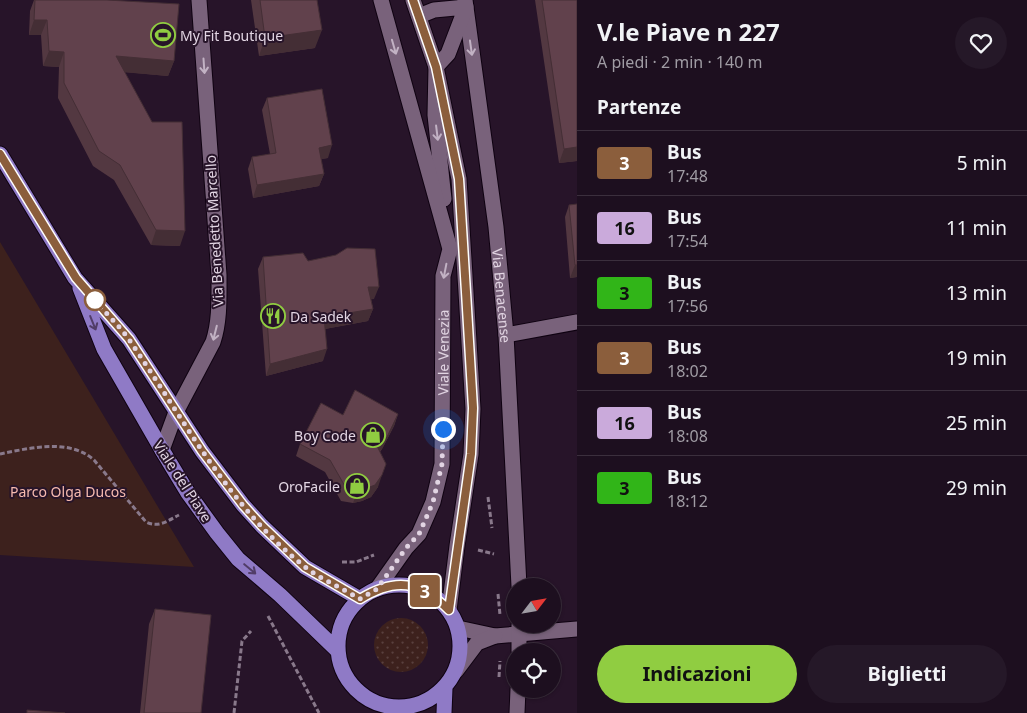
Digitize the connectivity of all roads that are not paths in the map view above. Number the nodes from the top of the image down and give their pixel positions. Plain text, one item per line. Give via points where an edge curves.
1 (199, 0) edge
2 (381, 0) edge
3 (413, 0) edge
4 (465, 3) edge
5 (419, 16) junction
6 (436, 67) junction
7 (0, 154) edge
8 (450, 249) junction
9 (76, 278) junction
10 (577, 322) edge
11 (506, 335) junction
12 (176, 412) junction
13 (162, 450) junction
14 (519, 578) edge
15 (377, 589) junction
16 (360, 599) junction
17 (449, 610) junction
18 (458, 628) junction
19 (561, 629) edge
20 (577, 629) edge
21 (506, 633) edge
22 (495, 636) junction
23 (338, 651) junction
24 (456, 670) junction
25 (445, 688) junction
26 (518, 698) edge
27 (370, 706) edge
28 (444, 713) edge
29 (517, 713) edge

1 -> 12 street, Via Benedetto Marcello via 219,303 213,342
2 -> 8 street
3 - 5 street, Viale Venezia
4 - 5 street
4 - 6 street via 448,54
4 -> 11 street, Via Benacense via 496,228
5 - 6 street, Viale Venezia
6 -> 8 street, Viale Venezia via 435,115
6 - 17 street, Viale Venezia via 459,179 473,408 471,454
7 - 9 main road, Viale del Piave
8 -> 15 street, Viale Venezia via 443,276 442,464 433,502 419,534
9 - 12 main road, Viale del Piave via 129,339
9 -> 13 main road, Viale del Piave via 104,349
10 - 11 street
11 - 14 street, Via Benacense
12 - 13 street, Via Benedetto Marcello
12 - 16 main road, Viale del Piave via 202,451 262,526 305,567
13 -> 23 main road, Viale del Piave via 188,493 238,559
15 - 16 main road
15 - 17 main road via 396,585 415,587 433,595
16 - 23 main road via 347,614 340,632
17 - 18 main road
18 - 22 street
18 - 24 main road via 461,650
19 - 20 street
21 - 22 street
22 - 24 street via 477,643
23 - 27 main road via 343,670
24 - 25 main road
25 - 27 main road via 428,701 407,708
25 - 28 main road
26 - 29 street

